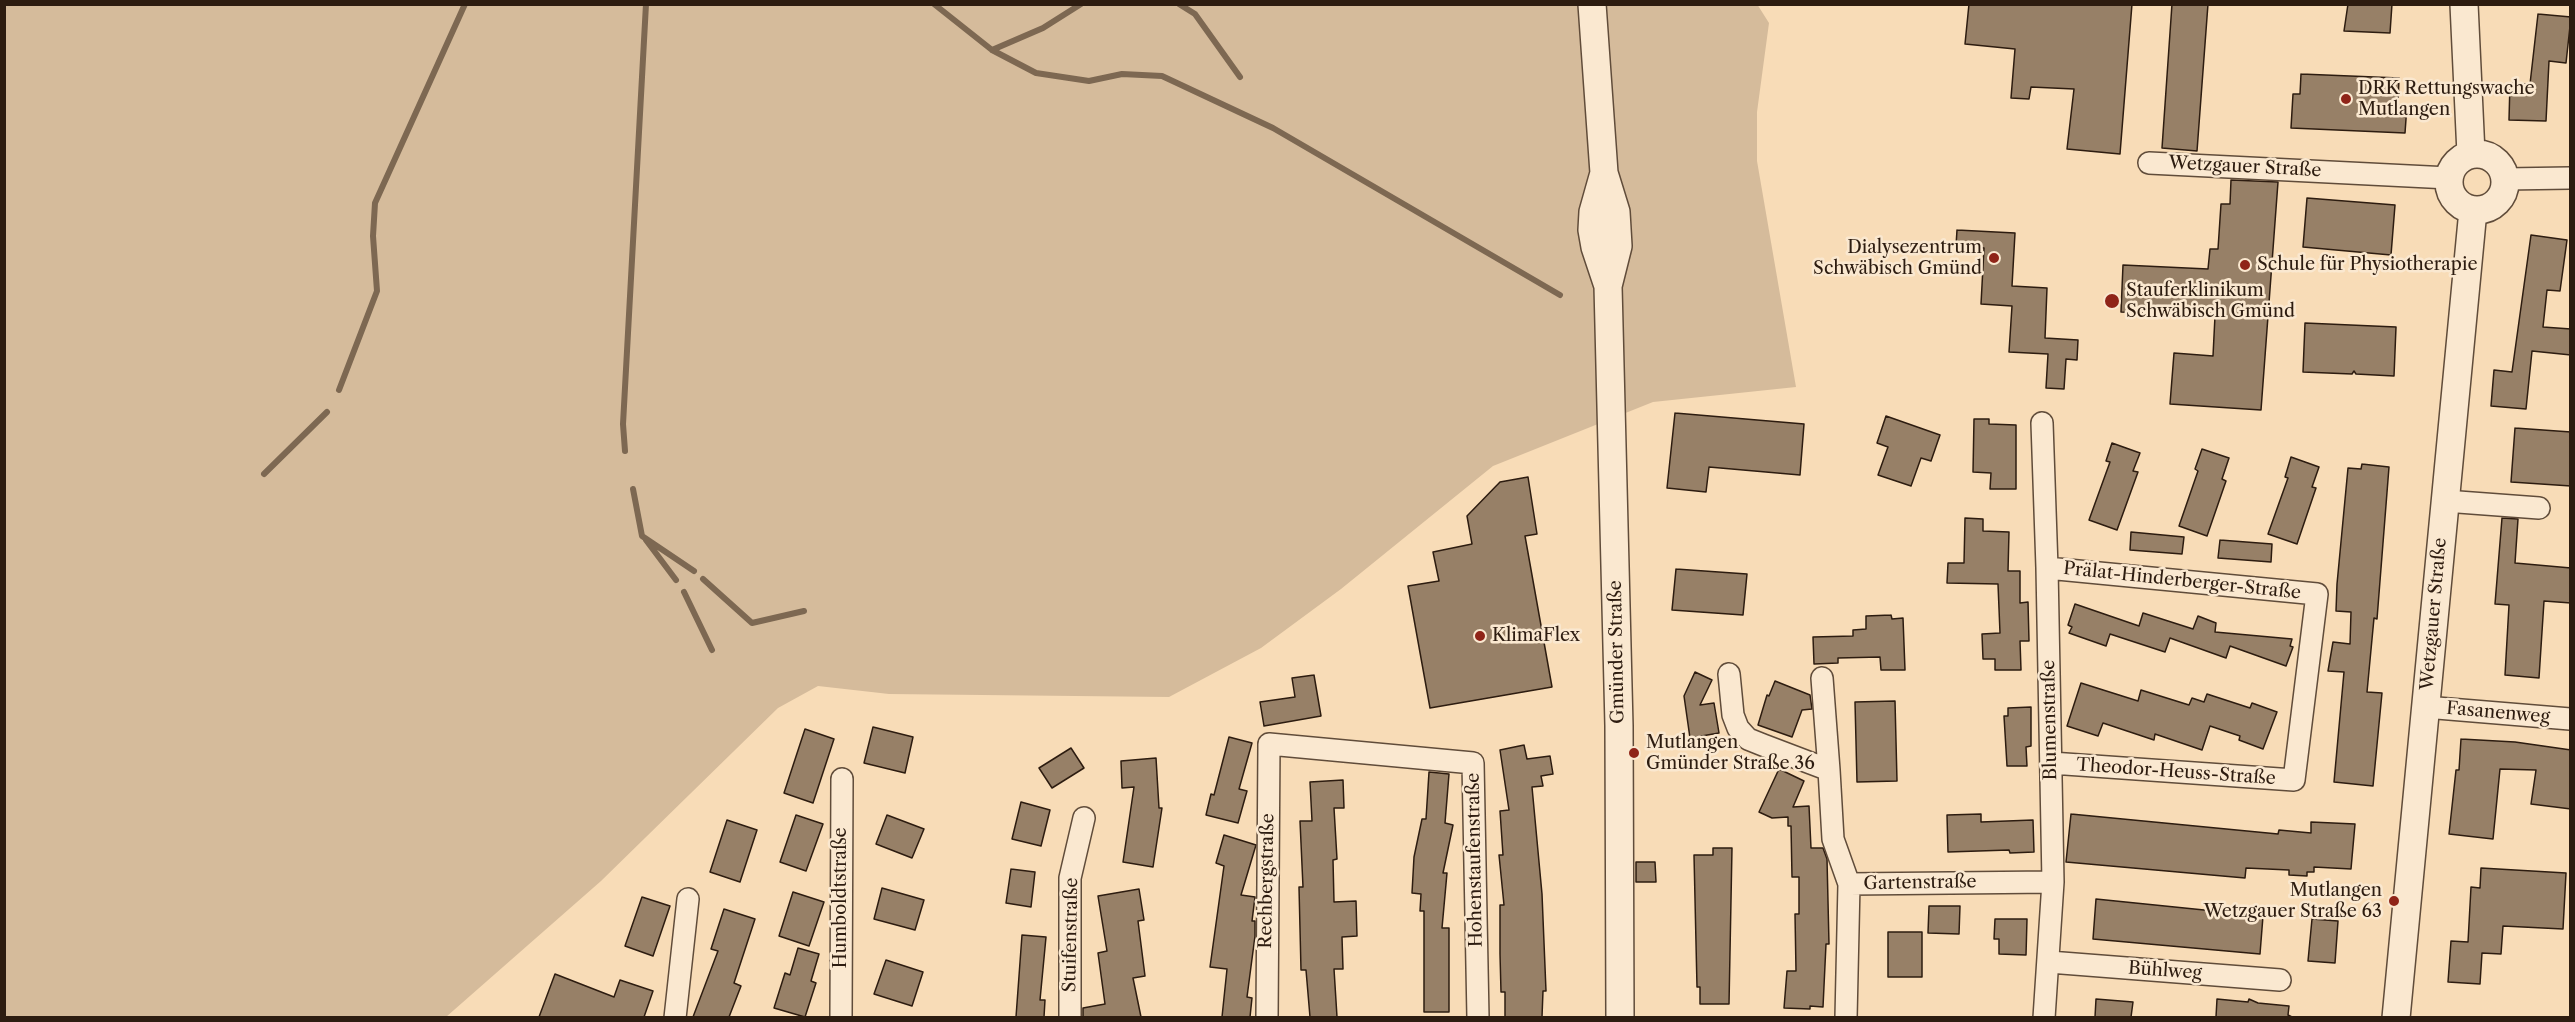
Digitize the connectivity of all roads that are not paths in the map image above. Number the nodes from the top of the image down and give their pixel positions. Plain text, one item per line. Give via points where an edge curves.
1 (1592, 4) edge
2 (2464, 4) edge
3 (2471, 154) junction
4 (2149, 163) dead end
5 (2449, 178) junction
6 (2571, 178) edge
7 (2505, 179) junction
8 (2473, 210) junction
9 (2042, 423) dead end
10 (2445, 501) junction
11 (2540, 508) dead end
12 (2047, 568) junction
13 (2317, 594) joint
14 (1729, 674) dead end
15 (1822, 678) dead end
16 (2425, 707) junction
17 (2571, 719) edge
18 (1269, 744) joint
19 (2051, 763) junction
20 (1829, 770) junction
21 (842, 778) dead end
22 (1084, 818) dead end
23 (2053, 882) junction
24 (1849, 884) junction
25 (688, 899) dead end
26 (2049, 962) junction
27 (2280, 980) dead end
28 (675, 1017) edge
29 (841, 1017) edge
30 (1070, 1017) edge
31 (1267, 1017) edge
32 (1478, 1017) edge
33 (1620, 1017) edge
34 (1846, 1017) edge
35 (2044, 1017) edge
36 (2396, 1017) edge

1 - 33 street, Gmünder Straße via 1604,173 1616,212 1618,246 1608,286 1619,714
2 - 3 street
3 - 5 street via 2456,162
3 - 7 street via 2489,156 2497,162
4 - 5 street, Wetzgauer Straße
5 - 8 street via 2457,203
6 - 7 street
7 - 8 street via 2497,202
8 - 10 street, Wetzgauer Straße
9 - 12 street, Blumenstraße
10 - 11 street
10 - 16 street, Wetzgauer Straße
12 - 13 street, Prälat-Hinderberger-Straße
12 - 19 street, Blumenstraße
13 - 19 street, Theodor-Heuss-Straße via 2294,780
14 - 20 street via 1733,715 1748,739
15 - 20 street
16 - 17 street, Fasanenweg
16 - 36 street, Wetzgauer Straße
18 - 31 street, Rechbergstraße
18 - 32 street, Hohenstaufenstraße via 1473,763
19 - 23 street, Blumenstraße
20 - 24 street via 1833,839
21 - 29 street, Humboldtstraße
22 - 30 street, Stuifenstraße via 1070,878
23 - 24 street, Gartenstraße
23 - 26 street, Blumenstraße
24 - 34 street, Gartenstraße
25 - 28 street
26 - 27 street, Bühlweg
26 - 35 street, Blumenstraße

